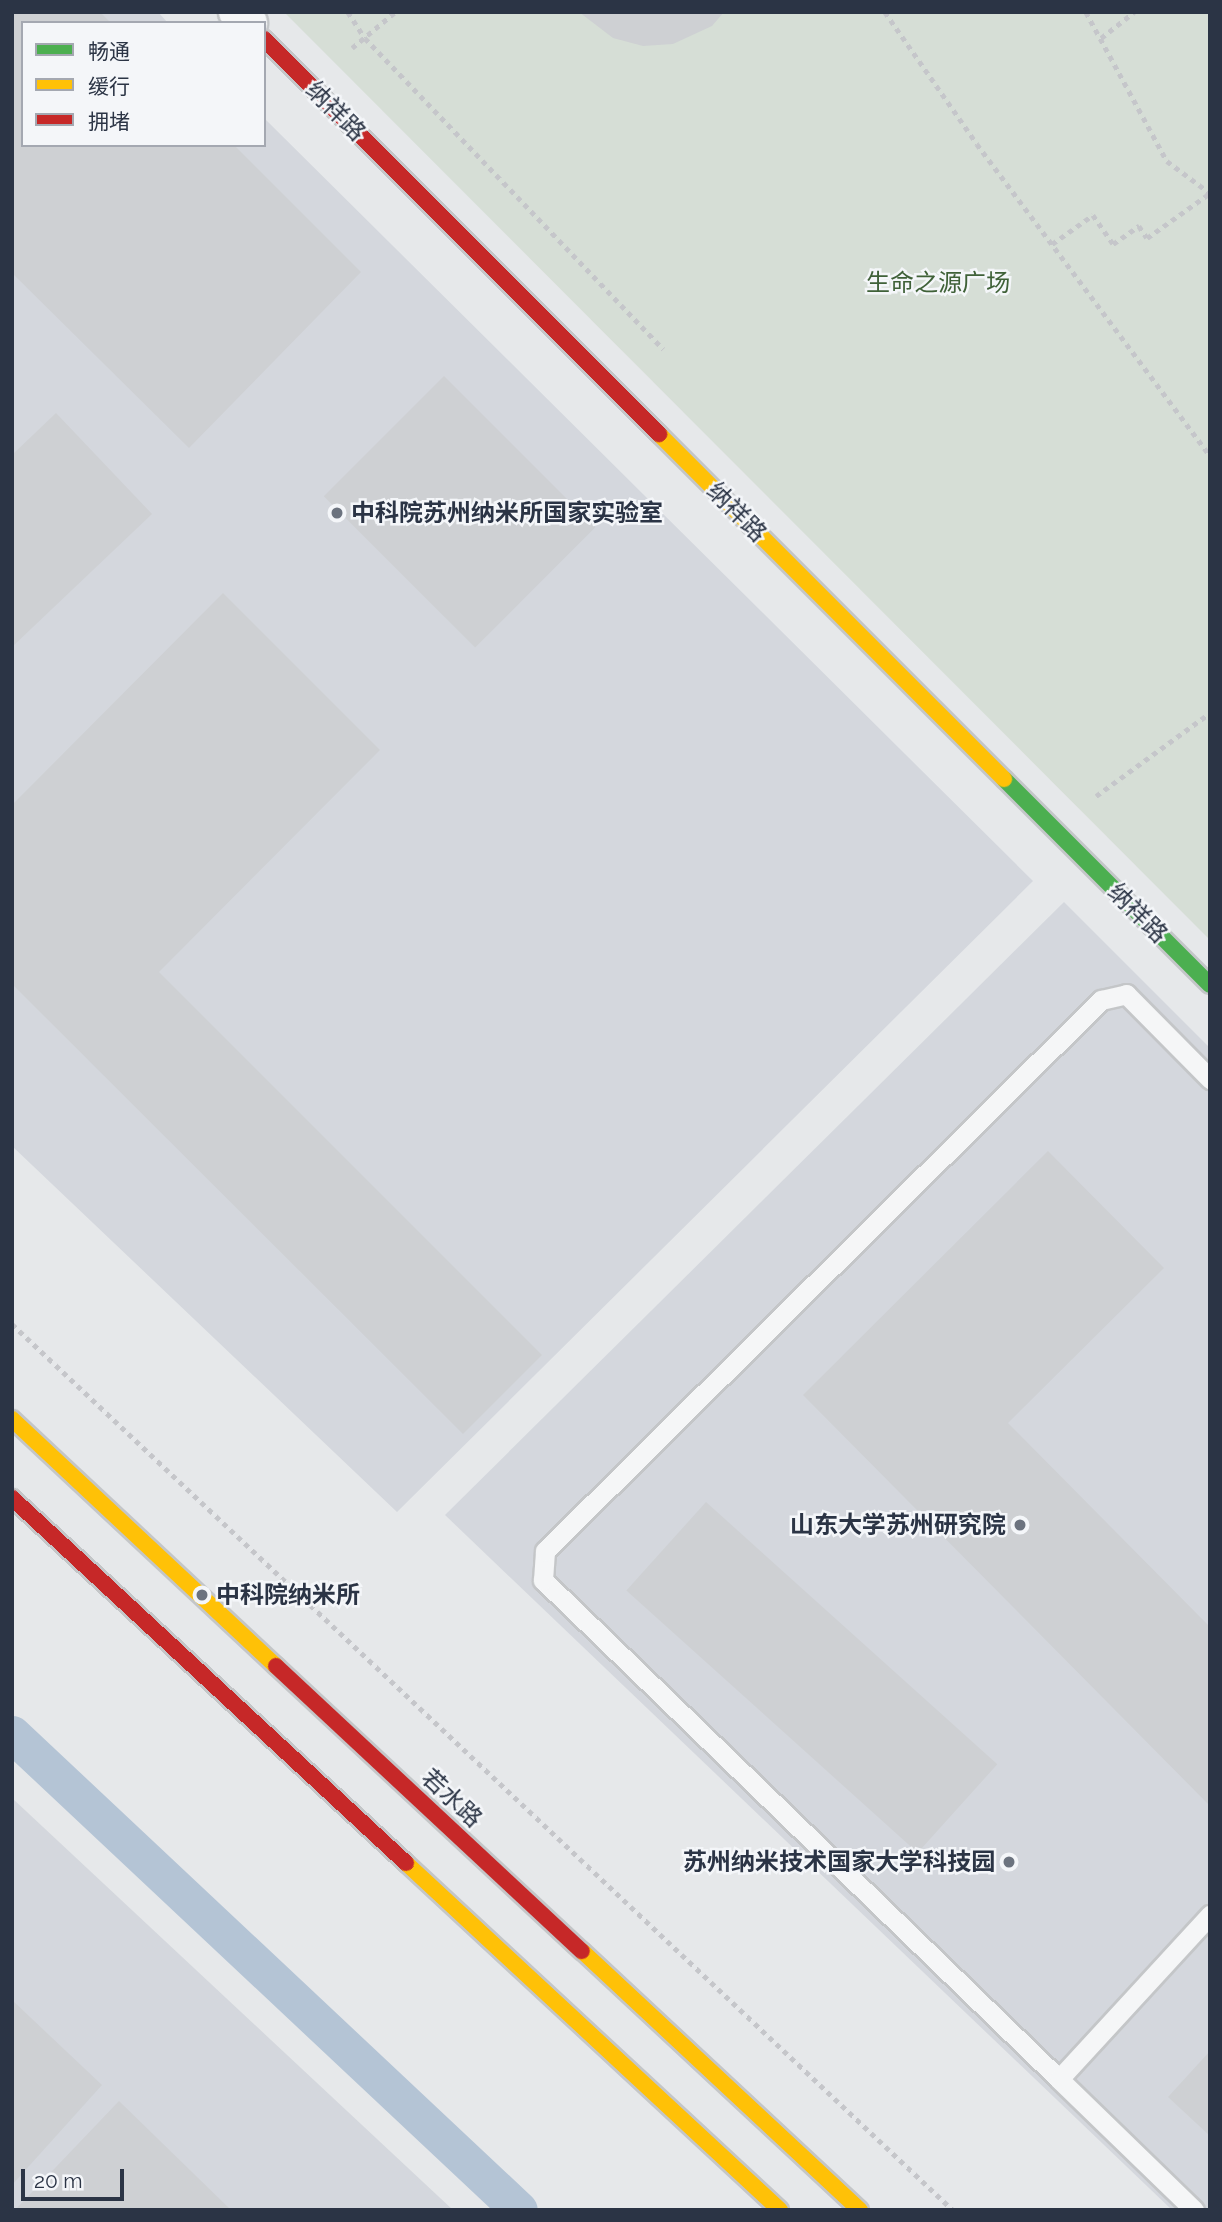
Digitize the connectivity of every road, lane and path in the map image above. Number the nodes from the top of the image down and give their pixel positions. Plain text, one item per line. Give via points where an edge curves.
1 (348, 12) edge
2 (395, 12) edge
3 (885, 12) edge
4 (1086, 12) edge
5 (1134, 12) edge
6 (365, 38) junction
7 (1101, 38) junction
8 (266, 41) edge
9 (352, 48) dead end
10 (1210, 193) edge
11 (1052, 244) junction
12 (663, 349) dead end
13 (1210, 455) edge
14 (1210, 713) edge
15 (1096, 796) dead end
16 (1210, 985) edge
17 (1210, 1079) edge
18 (12, 1324) edge
19 (12, 1419) edge
20 (12, 1498) edge
21 (1210, 1914) edge
22 (1059, 2079) junction
23 (780, 2210) edge
24 (860, 2210) edge
25 (953, 2210) edge
26 (1194, 2210) edge

1 - 6 path
2 - 6 path
3 - 11 path
4 - 7 path
5 - 7 path
6 - 9 path
6 - 12 path
7 - 10 path via 1167,161
8 - 16 main road, 纳祥路
10 - 11 path via 1147,238 1139,226 1113,244 1093,215
11 - 13 path
14 - 15 path
17 - 22 lane via 1126,994 1101,1000 545,1551 543,1580
18 - 25 path
19 - 24 main road, 若水路
20 - 23 main road
21 - 22 lane
22 - 26 lane

